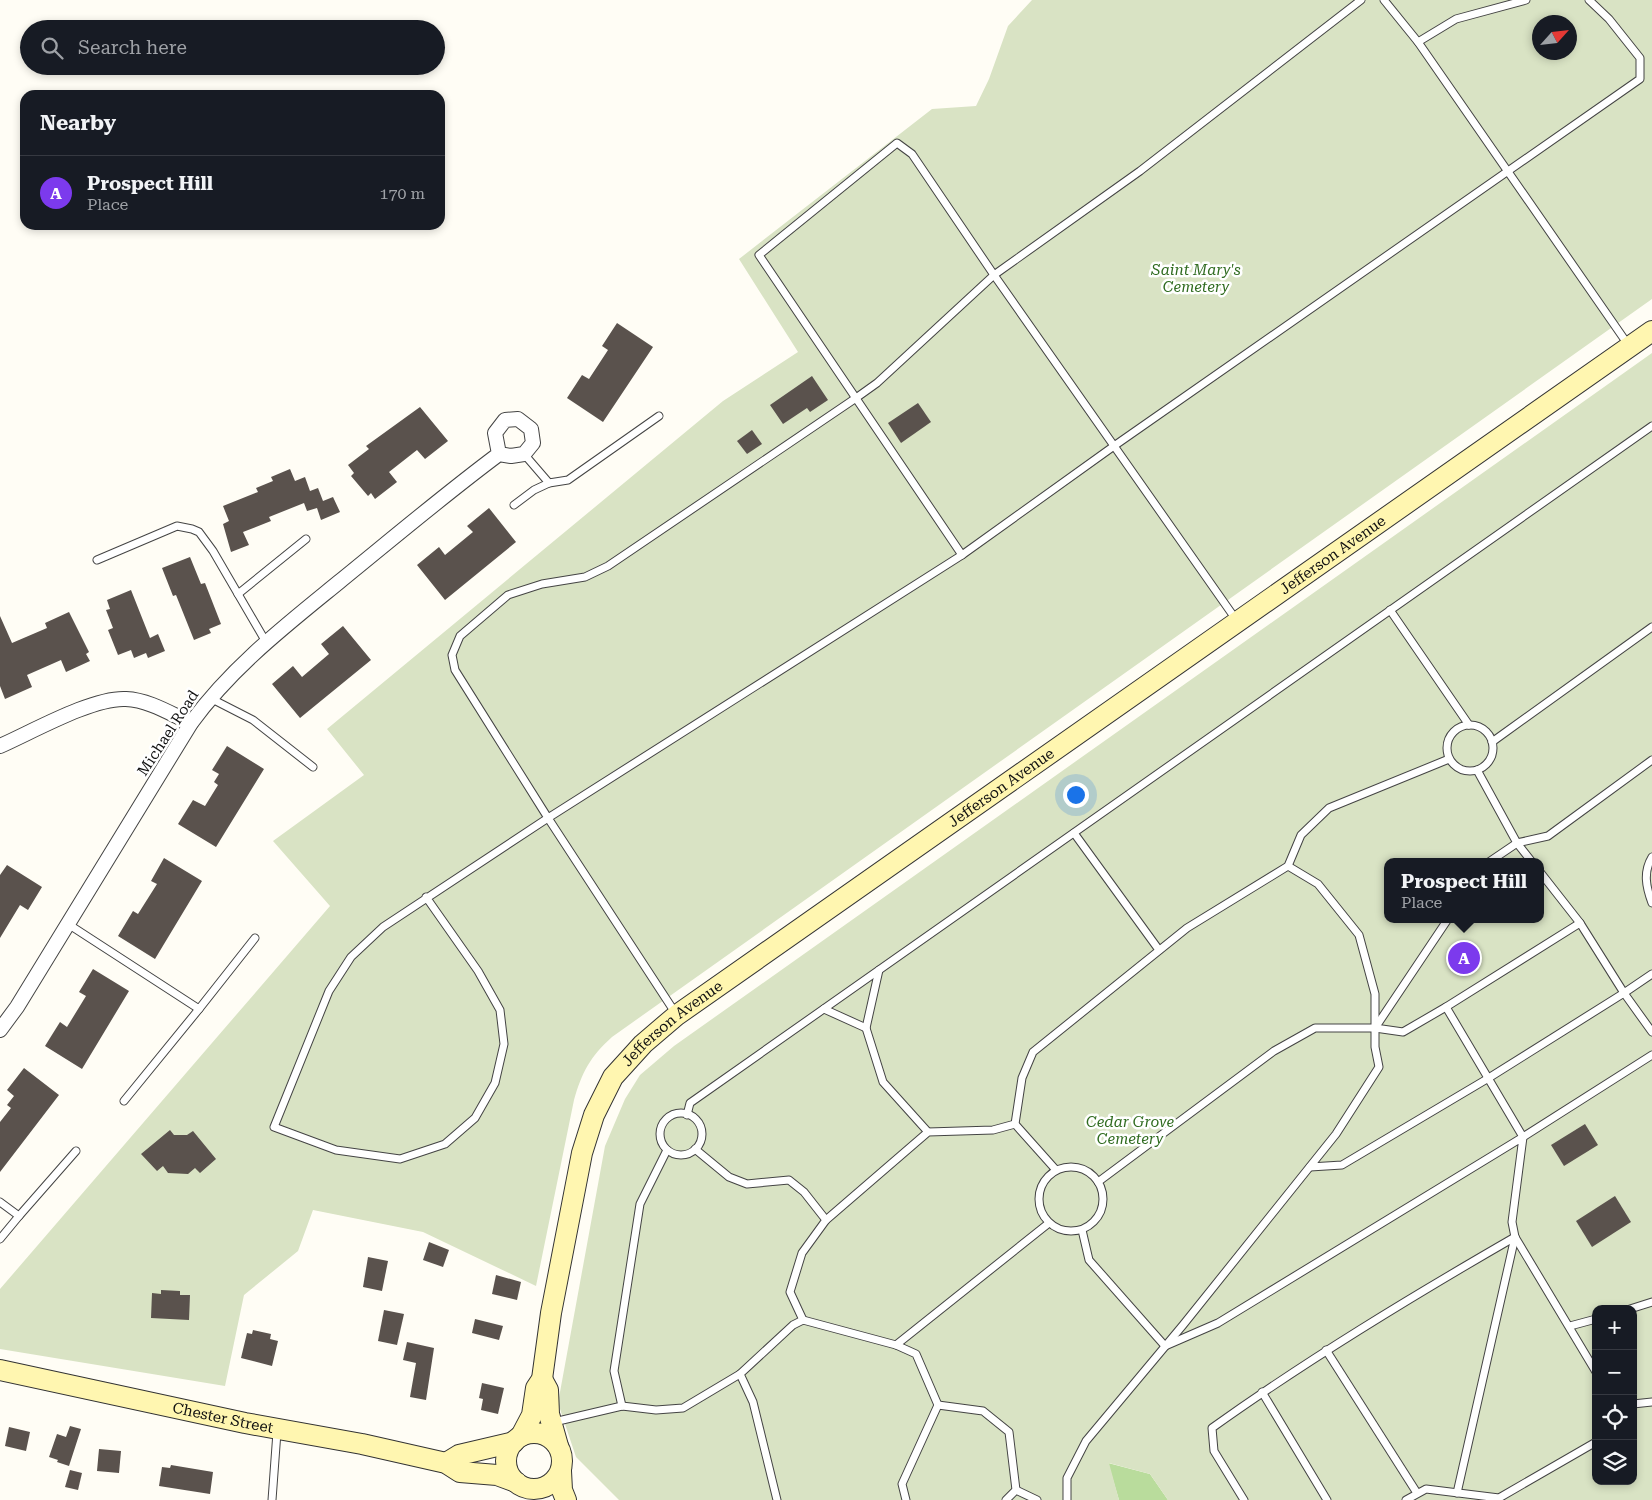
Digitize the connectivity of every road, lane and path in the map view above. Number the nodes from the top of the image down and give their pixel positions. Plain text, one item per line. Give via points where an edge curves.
1 (1361, 0) edge
2 (1384, 0) edge
3 (1526, 0) edge
4 (1589, 0) edge
5 (1418, 42) junction
6 (1510, 172) junction
7 (994, 274) junction
8 (1652, 331) edge
9 (1629, 346) junction
10 (856, 398) junction
11 (659, 416) dead end
12 (1652, 426) edge
13 (1114, 446) junction
14 (499, 454) junction
15 (524, 454) junction
16 (549, 483) junction
17 (514, 505) dead end
18 (306, 539) dead end
19 (962, 555) junction
20 (97, 560) dead end
21 (238, 594) junction
22 (1390, 610) junction
23 (1237, 622) junction
24 (1652, 627) edge
25 (266, 642) junction
26 (209, 698) junction
27 (191, 723) junction
28 (1469, 724) junction
29 (1492, 742) junction
30 (0, 746) edge
31 (1449, 759) junction
32 (1652, 760) edge
33 (313, 767) dead end
34 (1477, 770) junction
35 (548, 818) junction
36 (1074, 832) junction
37 (1517, 843) junction
38 (1652, 857) edge
39 (1495, 858) edge
40 (1529, 858) edge
41 (1288, 866) junction
42 (1544, 877) edge
43 (426, 897) junction
44 (1652, 903) edge
45 (1580, 922) junction
46 (1445, 923) edge
47 (68, 924) junction
48 (255, 938) dead end
49 (1159, 950) junction
50 (879, 970) junction
51 (1652, 974) edge
52 (1624, 993) junction
53 (1446, 1007) junction
54 (199, 1009) junction
55 (824, 1009) junction
56 (677, 1015) junction
57 (866, 1028) junction
58 (1375, 1028) junction
59 (0, 1030) edge
60 (1652, 1032) edge
61 (1652, 1055) edge
62 (1487, 1079) junction
63 (124, 1101) dead end
64 (687, 1115) junction
65 (1015, 1124) junction
66 (928, 1132) junction
67 (1524, 1137) junction
68 (695, 1149) junction
69 (667, 1150) junction
70 (76, 1151) dead end
71 (1310, 1167) junction
72 (1056, 1170) junction
73 (1098, 1182) junction
74 (0, 1202) edge
75 (19, 1216) junction
76 (826, 1220) junction
77 (1049, 1223) junction
78 (1082, 1230) junction
79 (1515, 1237) junction
80 (0, 1239) edge
81 (1652, 1302) edge
82 (1637, 1307) edge
83 (803, 1320) junction
84 (1592, 1320) edge
85 (1570, 1326) junction
86 (896, 1345) junction
87 (1166, 1346) junction
88 (1326, 1350) junction
89 (1592, 1365) edge
90 (0, 1370) edge
91 (740, 1374) junction
92 (542, 1379) junction
93 (1262, 1392) junction
94 (1652, 1402) edge
95 (1637, 1404) edge
96 (938, 1405) junction
97 (622, 1406) junction
98 (551, 1422) junction
99 (277, 1429) junction
100 (518, 1439) junction
101 (1592, 1444) edge
102 (558, 1446) junction
103 (446, 1463) junction
104 (561, 1471) junction
105 (527, 1490) edge
106 (1016, 1490) junction
107 (1457, 1492) junction
108 (1417, 1494) junction
109 (272, 1500) edge
110 (566, 1500) edge
111 (777, 1500) edge
112 (906, 1500) edge
113 (1006, 1500) edge
114 (1037, 1500) edge
115 (1067, 1500) edge
116 (1244, 1500) edge
117 (1327, 1500) edge
118 (1406, 1500) edge

1 - 7 lane via 1140,171
2 - 5 lane
3 - 5 lane via 1456,19
4 - 6 lane via 1640,58 1640,80
5 - 6 lane
6 - 9 lane
6 - 13 lane
7 - 10 lane via 877,383
7 - 10 lane via 912,154 897,143 759,254
7 - 13 lane
8 - 9 main road, Jefferson Avenue
9 - 23 main road, Jefferson Avenue
10 - 19 lane
10 - 35 lane via 608,566 585,577 542,584 508,595 460,636 452,655 455,670
11 - 16 lane via 568,480
12 - 22 lane
13 - 19 lane
13 - 23 lane
14 - 15 street
14 - 15 street via 495,433 505,420 518,418 531,429 532,443
14 - 25 street, Michael Road
15 - 16 lane
16 - 17 lane
18 - 21 lane
19 - 35 lane
20 - 21 lane via 177,526 192,529 199,532
21 - 25 lane
22 - 28 lane
22 - 36 lane
23 - 56 main road, Jefferson Avenue
24 - 29 lane
25 - 26 street, Michael Road
26 - 27 street, Michael Road
26 - 33 lane via 253,720
27 - 30 street via 156,707 126,699 96,704
27 - 47 street, Michael Road
28 - 29 lane via 1483,729
28 - 31 lane via 1454,730 1450,736 1447,743
29 - 34 lane via 1488,762
31 - 34 lane via 1464,770
31 - 41 lane via 1329,808 1301,835
32 - 37 lane via 1548,836
34 - 37 lane
35 - 43 lane
35 - 56 lane
36 - 49 lane
36 - 50 lane
37 - 39 lane
37 - 40 lane
38 - 44 lane via 1647,865 1646,887
41 - 49 lane via 1187,928
41 - 58 lane via 1318,884 1358,935 1375,994
42 - 45 lane
43 - 43 lane via 478,971 500,1010 504,1044 495,1083 475,1118 445,1144 400,1159 336,1150 274,1126 329,991 351,957 383,927
45 - 52 lane
45 - 53 lane
46 - 58 lane
47 - 54 lane
47 - 59 street, Michael Road
48 - 54 lane
49 - 65 lane via 1033,1052 1022,1078
50 - 55 lane
50 - 57 lane
51 - 52 lane
52 - 60 lane
52 - 62 lane
53 - 58 lane via 1402,1032
53 - 62 lane
54 - 63 lane
55 - 57 lane
55 - 64 lane via 690,1103
56 - 92 main road, Jefferson Avenue via 643,1044 613,1077 594,1115 582,1153 551,1313
57 - 66 lane via 883,1082
58 - 71 lane via 1379,1067 1336,1134
58 - 73 lane via 1315,1028 1274,1051
61 - 67 lane
62 - 67 lane
62 - 71 lane via 1342,1165
64 - 68 lane via 698,1123 701,1130
64 - 69 lane via 674,1115 664,1123 660,1136
65 - 66 lane via 993,1130
65 - 72 lane
66 - 76 lane
67 - 79 lane via 1512,1222
67 - 87 lane via 1218,1322
68 - 69 lane via 683,1155
68 - 76 lane via 728,1177 747,1184 789,1180 804,1192
69 - 97 lane via 640,1204 614,1371
70 - 75 lane
71 - 87 lane
72 - 73 lane via 1077,1167 1087,1171
72 - 77 lane via 1041,1186 1038,1197
73 - 78 lane via 1104,1197 1103,1208 1095,1221
74 - 75 lane
75 - 80 lane
76 - 83 lane via 802,1253 790,1292
77 - 78 lane via 1061,1230
77 - 86 lane
78 - 87 lane via 1089,1260
79 - 85 lane
79 - 88 lane via 1388,1310
79 - 107 lane
81 - 82 lane
83 - 86 lane
83 - 91 lane via 793,1325
84 - 85 lane
85 - 89 lane
86 - 96 lane via 916,1354
87 - 115 lane via 1086,1441 1067,1478
88 - 93 lane
88 - 108 lane
90 - 99 main road, Chester Street
91 - 97 lane via 683,1408 656,1410
91 - 111 lane via 752,1402
92 - 98 main road, Jefferson Avenue via 548,1390
92 - 100 main road, Jefferson Avenue via 536,1388 532,1415
93 - 116 lane via 1212,1428 1214,1451
93 - 117 lane
94 - 95 lane
96 - 106 lane via 982,1411 1008,1432
96 - 112 lane via 902,1484
97 - 98 lane
98 - 102 main road, Jefferson Avenue
99 - 103 main road, Chester Street
99 - 109 lane
100 - 102 main road via 534,1433 543,1435
100 - 103 main road via 459,1455
100 - 105 main road via 507,1454 506,1463 510,1475
101 - 107 lane via 1499,1498
102 - 104 main road via 562,1456
103 - 105 main road, Chester Street via 460,1472 497,1475
104 - 105 main road via 547,1486
104 - 110 main road
106 - 113 lane
106 - 114 lane
107 - 108 lane via 1426,1489
108 - 118 lane

